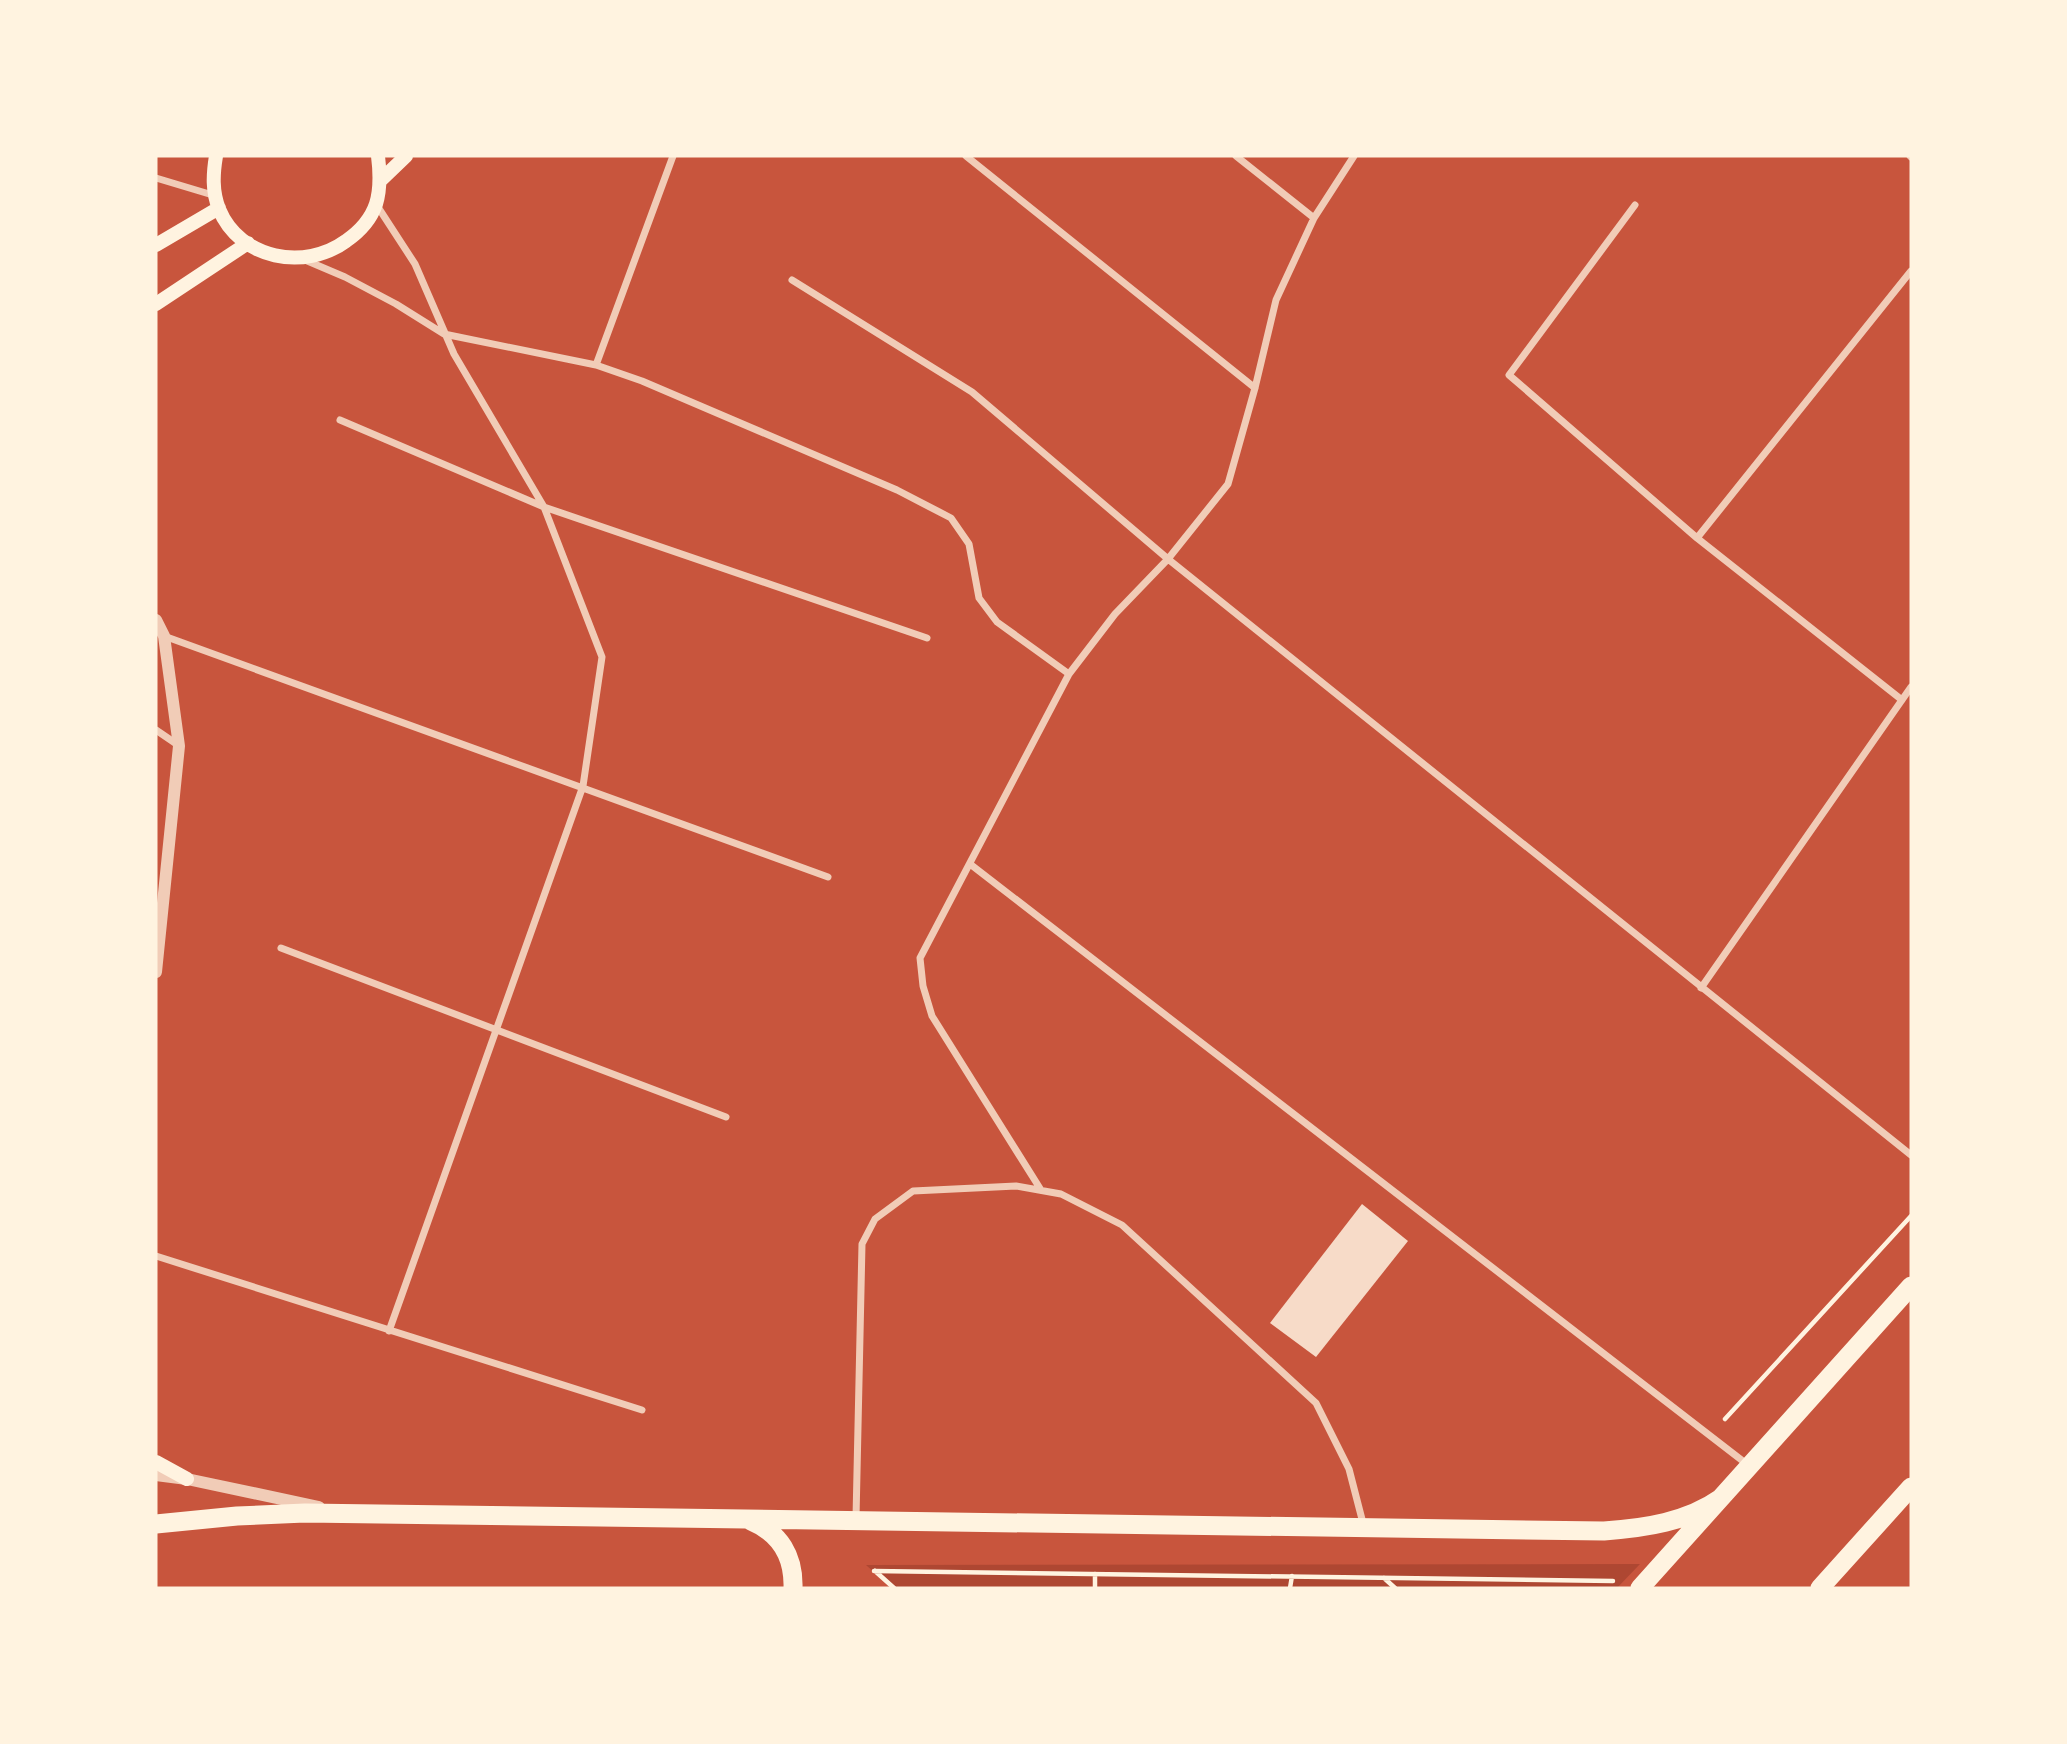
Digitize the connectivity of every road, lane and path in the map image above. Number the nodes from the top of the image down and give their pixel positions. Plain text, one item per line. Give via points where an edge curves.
1 (216, 156) edge
2 (378, 156) edge
3 (406, 156) edge
4 (673, 156) edge
5 (966, 156) edge
6 (1236, 156) edge
7 (1354, 156) edge
8 (156, 178) edge
9 (381, 180) junction
10 (218, 202) junction
11 (376, 204) junction
12 (1635, 205) dead end
13 (1314, 219) junction
14 (248, 243) junction
15 (156, 245) edge
16 (303, 259) junction
17 (1911, 271) edge
18 (792, 280) dead end
19 (156, 304) edge
20 (444, 334) junction
21 (596, 365) junction
22 (1255, 388) junction
23 (340, 420) dead end
24 (544, 507) junction
25 (1697, 538) junction
26 (1168, 559) junction
27 (156, 620) edge
28 (164, 636) junction
29 (927, 638) dead end
30 (1069, 674) junction
31 (1911, 687) edge
32 (1902, 701) junction
33 (156, 730) edge
34 (179, 746) junction
35 (583, 786) junction
36 (970, 864) junction
37 (828, 877) dead end
38 (281, 948) dead end
39 (156, 972) edge
40 (1701, 988) junction
41 (495, 1028) junction
42 (726, 1117) dead end
43 (1911, 1154) edge
44 (1041, 1190) junction
45 (1911, 1216) edge
46 (156, 1256) edge
47 (1911, 1286) edge
48 (389, 1331) junction
49 (642, 1410) dead end
50 (1710, 1436) junction
51 (156, 1462) edge
52 (1749, 1466) junction
53 (156, 1475) edge
54 (187, 1479) junction
55 (1911, 1487) edge
56 (1721, 1498) junction
57 (350, 1514) junction
58 (744, 1519) junction
59 (856, 1521) junction
60 (156, 1524) edge
61 (1364, 1528) junction
62 (1095, 1574) junction
63 (1292, 1576) junction
64 (1384, 1578) junction
65 (1643, 1585) edge
66 (793, 1588) edge
67 (894, 1588) edge
68 (1095, 1588) edge
69 (1290, 1588) edge
70 (1395, 1588) edge
71 (1821, 1588) edge

1 - 10 main road via 212,180
2 - 9 main road
3 - 9 main road
4 - 21 street
5 - 22 street
6 - 13 street
7 - 13 street
8 - 10 street
9 - 11 main road
10 - 14 main road via 226,222
10 - 15 main road
11 - 16 main road via 356,235 332,252
11 - 20 street via 415,264
12 - 25 street via 1509,375
13 - 22 street via 1276,300
14 - 16 main road via 274,256
14 - 19 main road
16 - 20 street via 396,303
17 - 25 street
18 - 26 street via 972,392
20 - 21 street
20 - 24 street
21 - 30 street via 897,490 951,518 969,544 979,598 997,622
22 - 26 street via 1228,484
23 - 24 street
24 - 29 street
24 - 35 street via 602,657
25 - 32 street
26 - 30 street via 1115,614
26 - 40 street
27 - 28 street
28 - 34 street
28 - 35 street
30 - 36 street
31 - 32 street
32 - 40 street
33 - 34 street
34 - 39 street
35 - 37 street
35 - 41 street
36 - 44 street via 920,958 923,986 932,1016
36 - 50 street
38 - 41 street
40 - 43 street
41 - 42 street
41 - 48 street
44 - 59 street via 1016,1186 913,1191 875,1219 862,1244
44 - 61 street via 1061,1194 1122,1225 1316,1402 1349,1469
45 - 50 path
46 - 48 street
47 - 52 highway
48 - 49 street
50 - 52 street
51 - 54 main road
52 - 56 highway
53 - 54 street
54 - 57 street
55 - 71 highway
56 - 61 highway via 1679,1519 1613,1530
56 - 65 highway
57 - 58 highway
57 - 60 highway via 276,1513
58 - 59 highway
58 - 66 highway via 770,1531 784,1546 792,1566
59 - 61 highway
62 - 63 path
62 - 67 path via 874,1570
62 - 68 path
63 - 64 path
63 - 69 path
64 - 65 path
64 - 70 path

